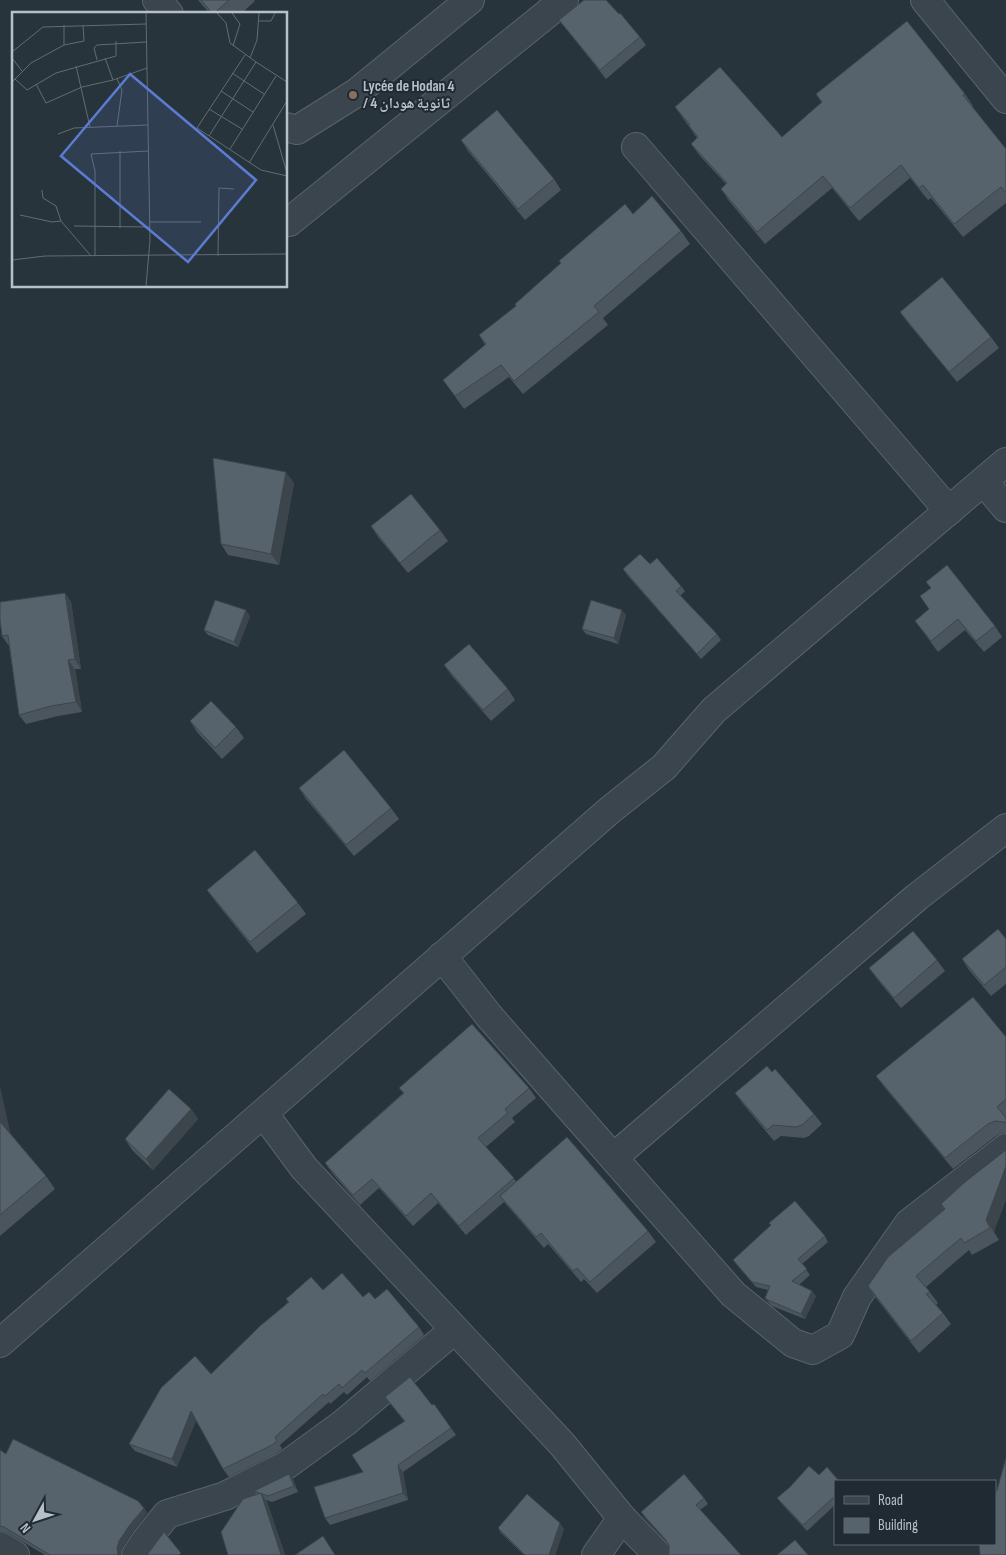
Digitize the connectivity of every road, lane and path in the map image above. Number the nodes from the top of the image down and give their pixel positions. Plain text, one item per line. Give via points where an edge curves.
1 (157, 0) edge
2 (470, 0) edge
3 (564, 0) edge
4 (926, 0) edge
5 (167, 12) edge
6 (1006, 99) edge
7 (288, 128) edge
8 (636, 147) dead end
9 (288, 221) edge
10 (1006, 462) edge
11 (984, 482) junction
12 (1006, 508) edge
13 (949, 511) junction
14 (1006, 828) edge
15 (442, 956) junction
16 (264, 1114) junction
17 (1006, 1148) edge
18 (614, 1157) junction
19 (454, 1330) junction
20 (0, 1343) edge
21 (622, 1518) junction
22 (0, 1546) edge
23 (15, 1555) edge
24 (136, 1555) edge
25 (596, 1555) edge
26 (658, 1555) edge

1 - 5 street
2 - 7 street via 356,93 296,130
3 - 9 street
4 - 6 street
8 - 13 street
10 - 11 street
11 - 12 street
11 - 13 street
13 - 15 street via 714,710 664,767 602,816
14 - 18 street via 917,897
15 - 16 street
15 - 18 street via 489,1016
16 - 19 street via 304,1168
16 - 20 street
17 - 18 street via 909,1224 857,1298 840,1335 813,1350 793,1343 734,1294
19 - 21 street via 562,1444
19 - 24 street via 344,1423 285,1466 226,1496 167,1514
21 - 25 street
21 - 26 street
22 - 23 street

